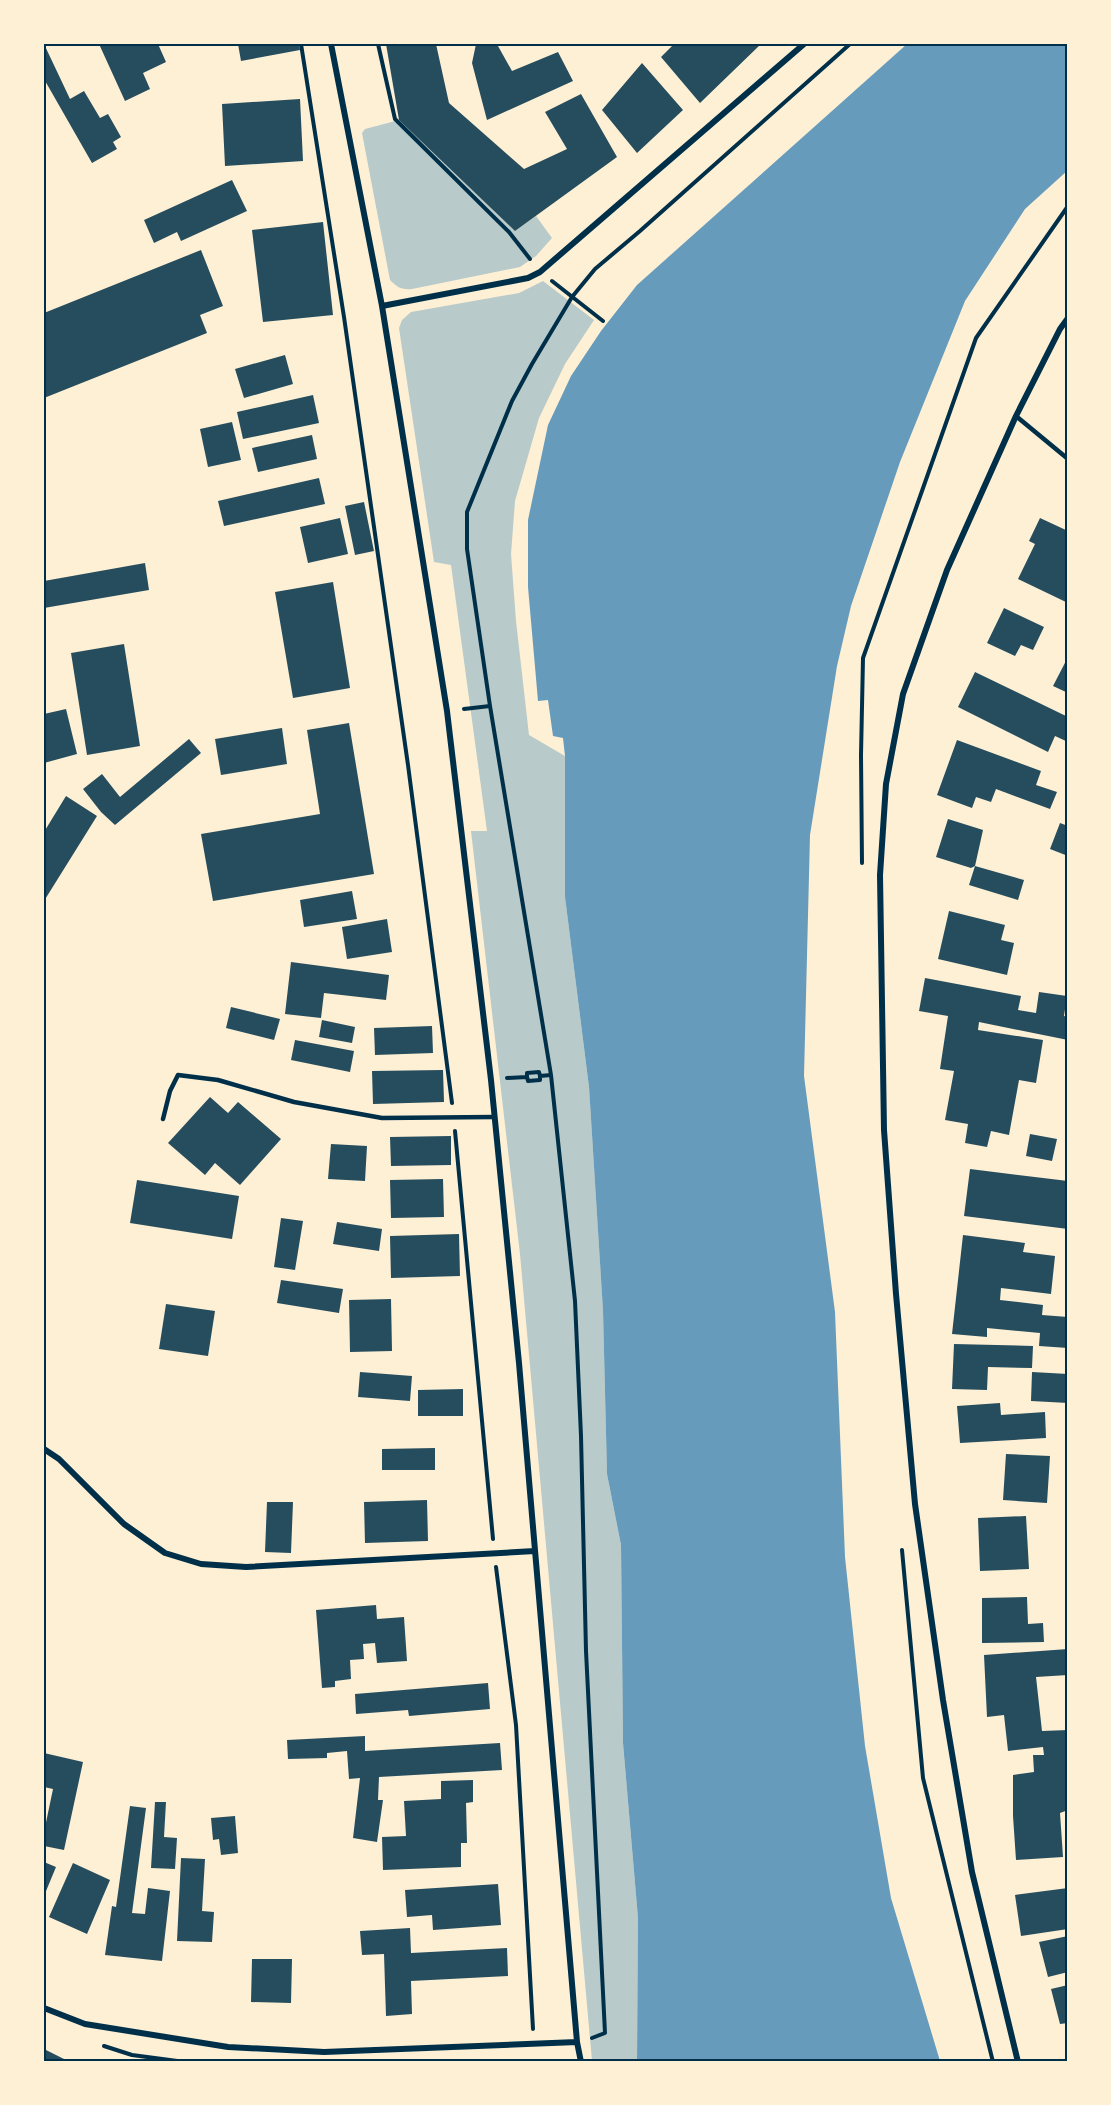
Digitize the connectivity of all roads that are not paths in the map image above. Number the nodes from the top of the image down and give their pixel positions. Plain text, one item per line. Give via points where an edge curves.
1 (331, 44) edge
2 (804, 44) edge
3 (382, 306) junction
4 (1068, 318) edge
5 (1016, 416) junction
6 (1068, 459) edge
7 (494, 1117) junction
8 (163, 1119) dead end
9 (44, 1449) edge
10 (534, 1551) junction
11 (44, 2008) edge
12 (577, 2042) junction
13 (580, 2061) edge
14 (1018, 2061) edge

1 - 3 street
2 - 3 street via 540,272 517,281
3 - 7 street via 447,711
4 - 5 street
5 - 6 lane
5 - 14 street via 947,570 903,694 886,784 880,875 885,1130 915,1504 972,1872
7 - 8 lane via 382,1118 294,1102 218,1080 178,1075
7 - 10 street
9 - 10 street via 124,1524 165,1553 201,1564 246,1567
10 - 12 street
11 - 12 street via 85,2024 228,2047 324,2052
12 - 13 street

